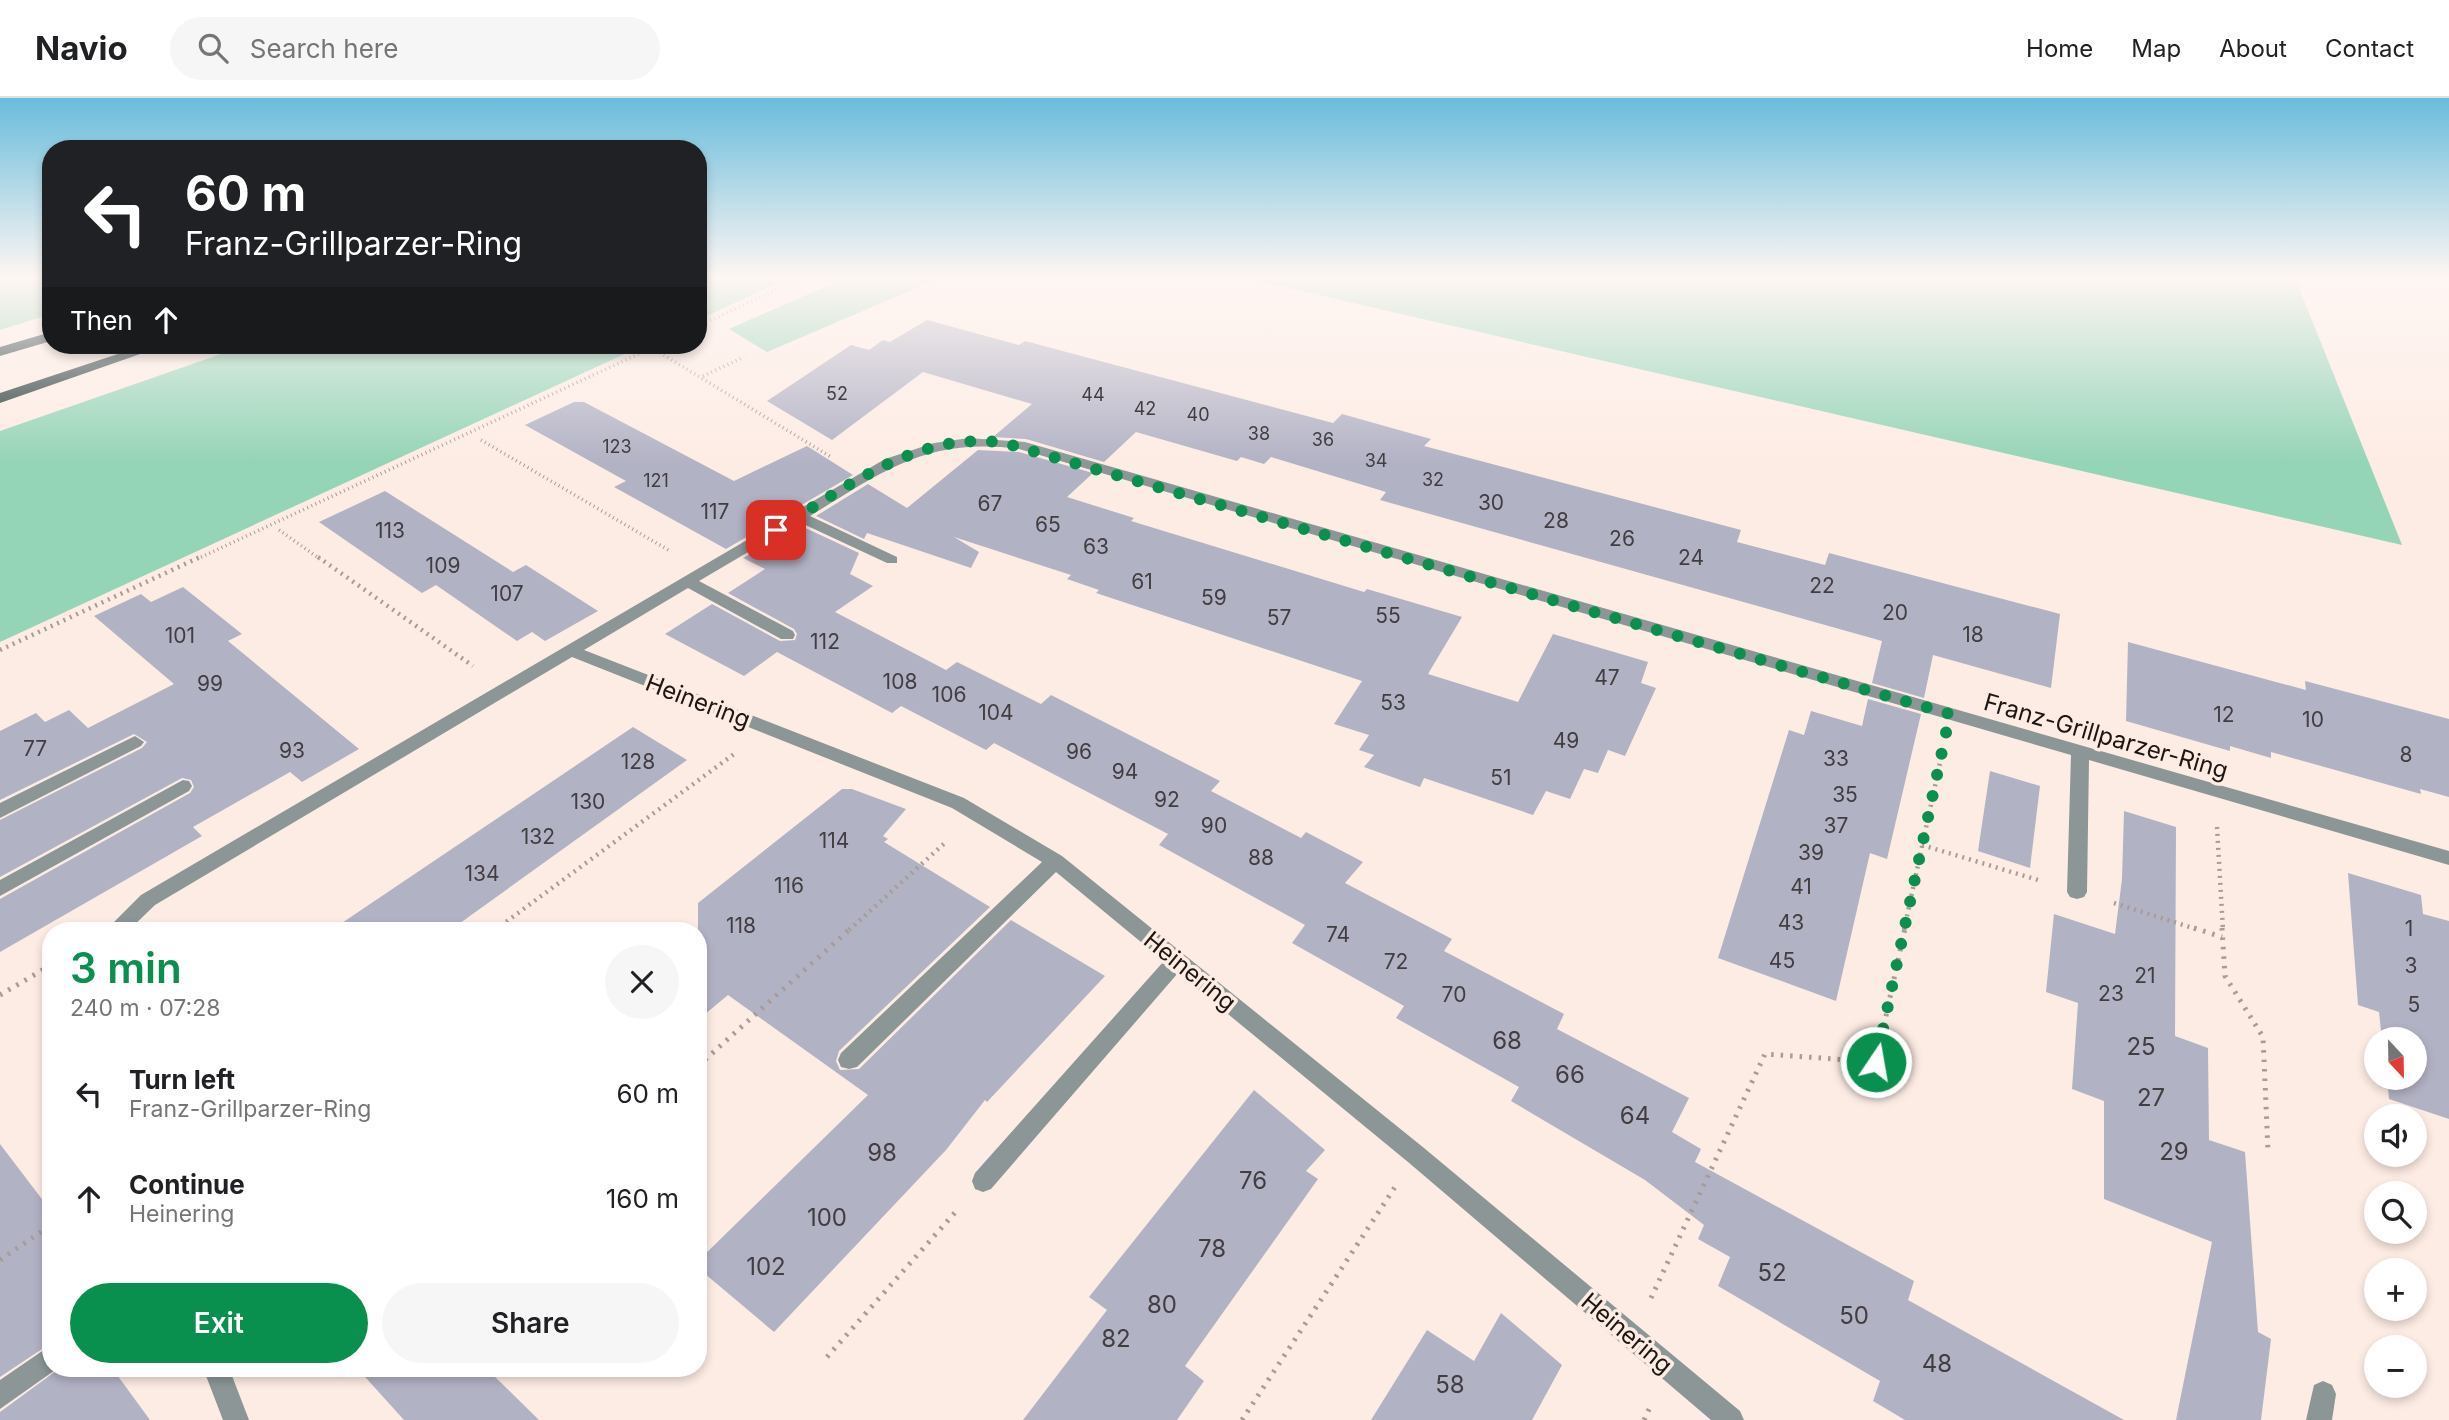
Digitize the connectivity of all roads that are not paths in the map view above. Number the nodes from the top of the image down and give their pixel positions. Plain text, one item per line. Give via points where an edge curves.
1 (37, 340) edge
2 (0, 352) edge
3 (132, 354) edge
4 (0, 398) edge
5 (799, 516) junction
6 (892, 559) dead end
7 (689, 582) junction
8 (787, 635) dead end
9 (572, 652) junction
10 (135, 742) dead end
11 (2080, 752) junction
12 (183, 786) dead end
13 (0, 811) edge
14 (2449, 858) edge
15 (1055, 861) junction
16 (0, 889) edge
17 (2077, 892) dead end
18 (125, 922) edge
19 (1177, 960) junction
20 (849, 1060) dead end
21 (983, 1181) road end
22 (42, 1365) edge
23 (219, 1377) edge
24 (2323, 1394) dead end
25 (0, 1396) edge
26 (236, 1420) edge
27 (1731, 1420) edge
28 (2319, 1420) edge

1 - 2 highway
3 - 4 highway
5 - 6 street
5 - 7 street
5 - 11 street, Franz-Grillparzer-Ring via 890,462 936,445 988,440
7 - 8 street
7 - 9 street
9 - 15 street, Heinering via 958,803
9 - 18 street via 148,900
10 - 13 street
11 - 14 street, Franz-Grillparzer-Ring
11 - 17 street
12 - 16 street
15 - 19 street, Heinering
15 - 20 street
19 - 21 street
19 - 27 street, Heinering
22 - 25 street
23 - 26 street
24 - 28 street

